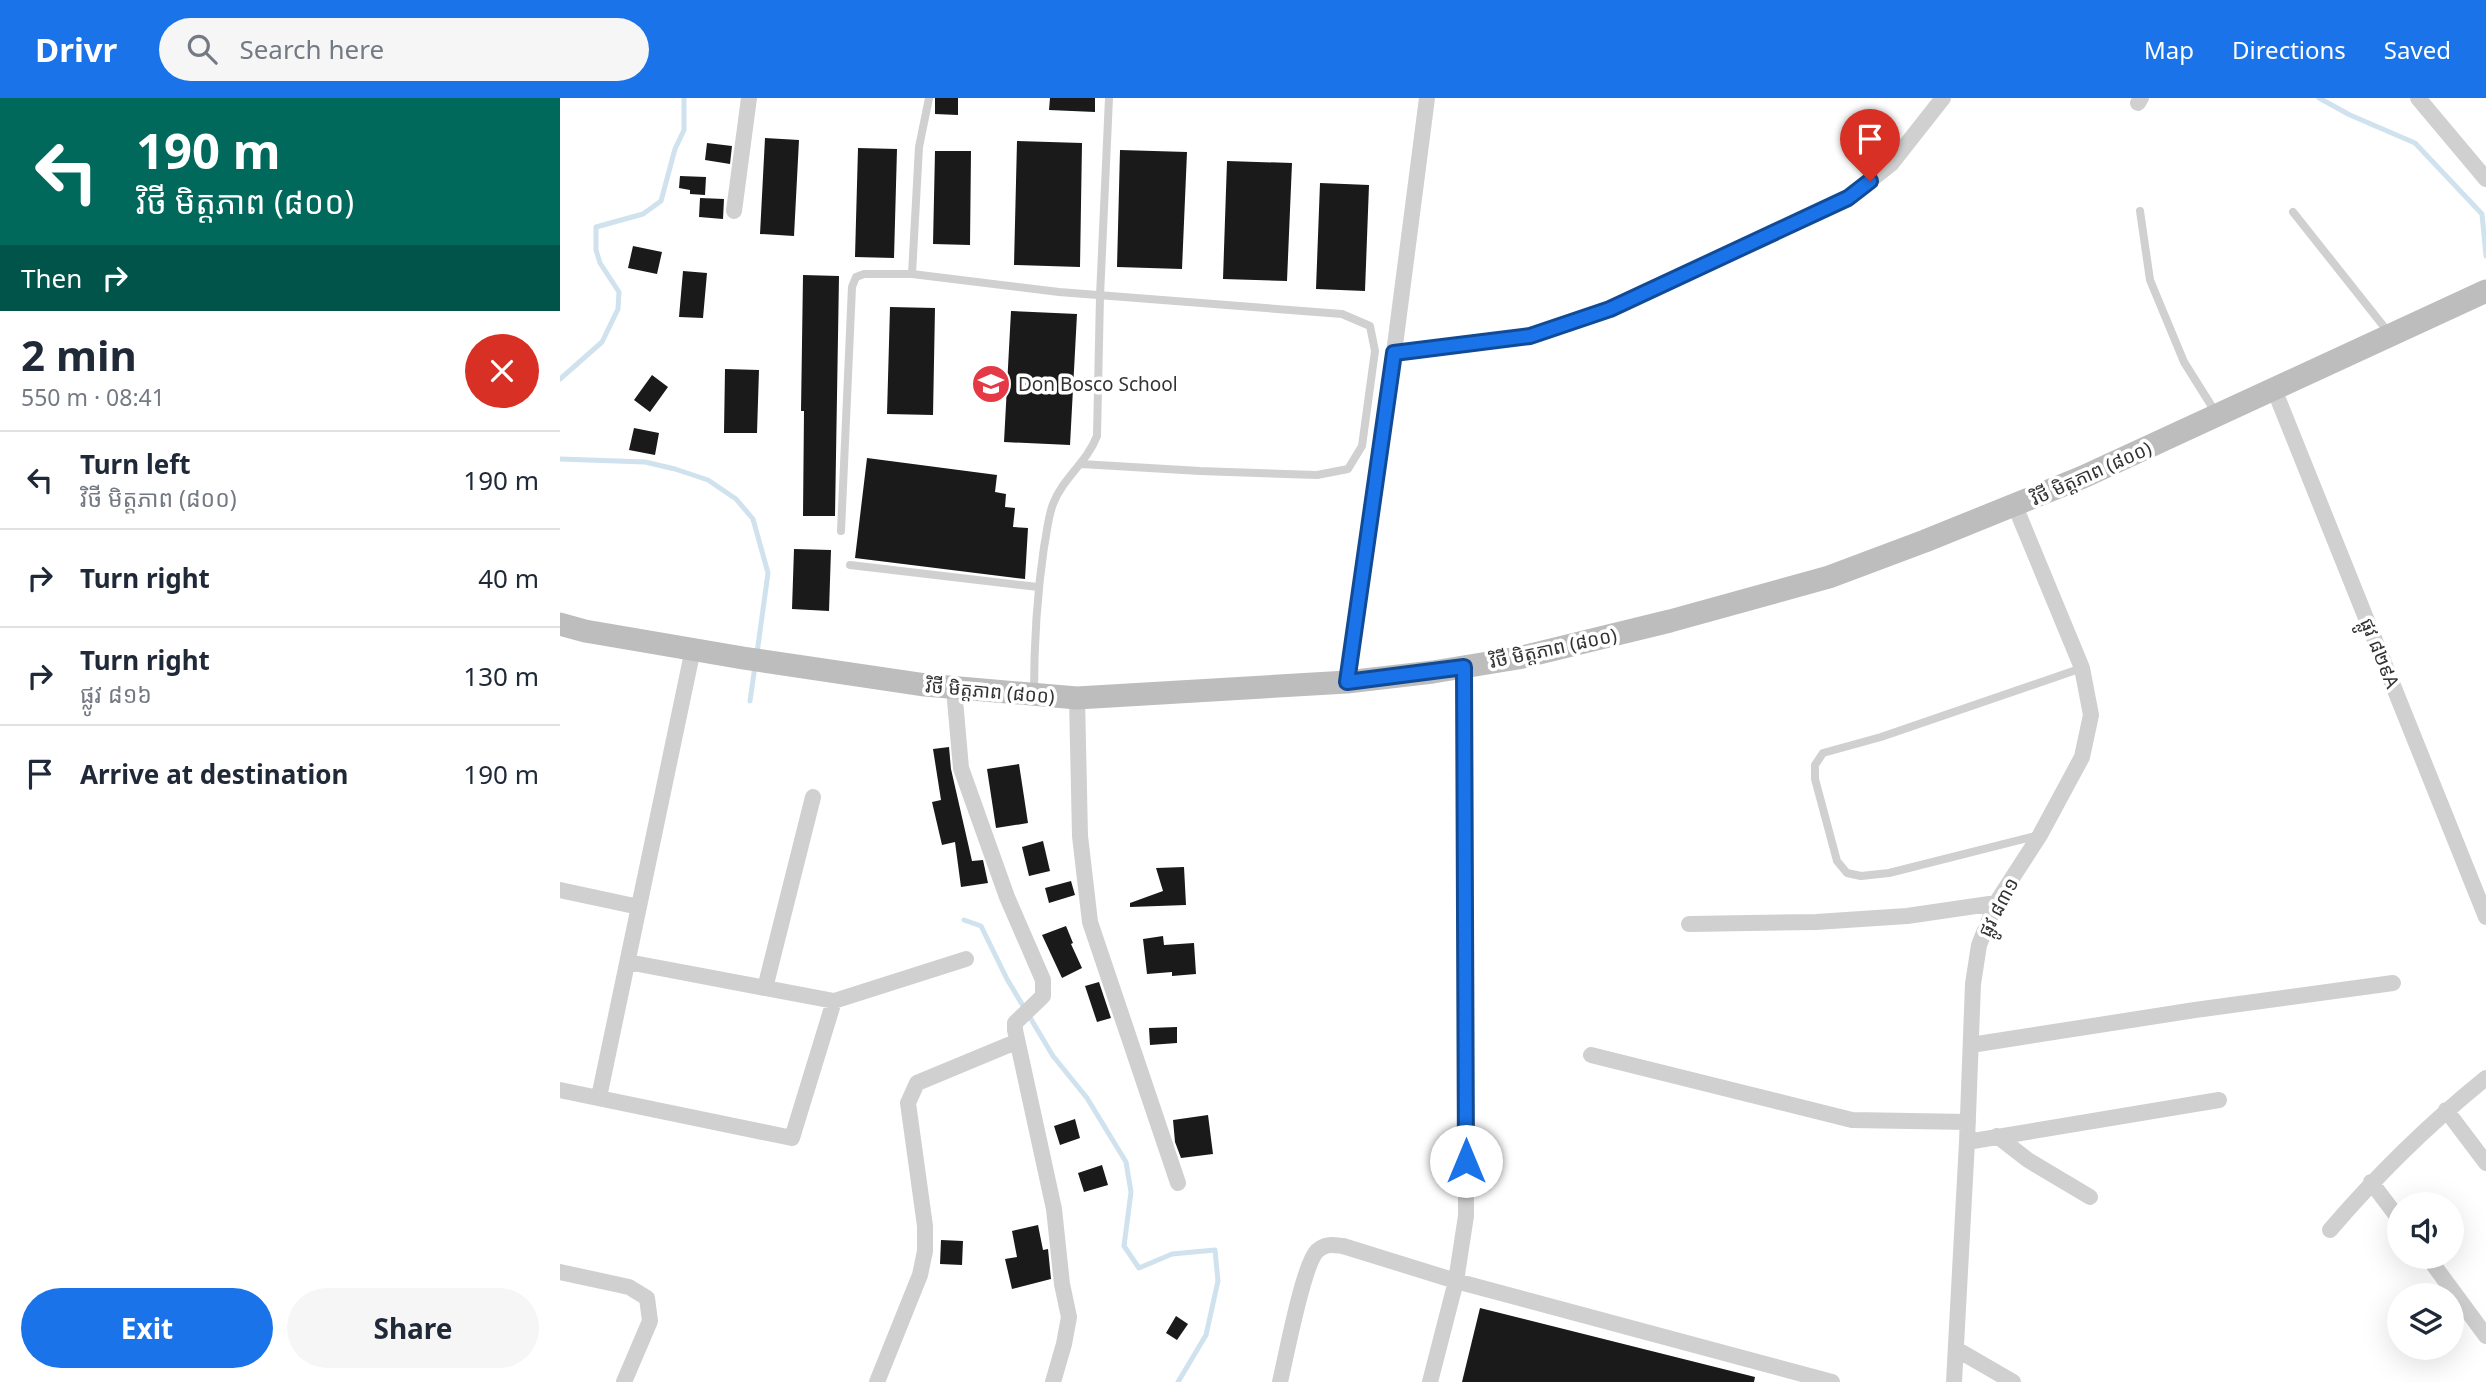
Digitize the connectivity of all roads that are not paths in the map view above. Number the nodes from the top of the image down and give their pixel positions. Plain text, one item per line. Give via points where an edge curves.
1 (749, 98) edge
2 (929, 98) edge
3 (1109, 98) edge
4 (1427, 98) edge
5 (1943, 98) edge
6 (2418, 98) edge
7 (2486, 179) edge
8 (734, 211) dead end
9 (2140, 211) dead end
10 (2293, 212) dead end
11 (912, 274) junction
12 (2480, 295) edge
13 (1100, 296) junction
14 (2391, 335) junction
15 (1394, 353) junction
16 (2274, 389) junction
17 (2218, 416) junction
18 (1081, 464) junction
19 (2015, 506) junction
20 (841, 531) dead end
21 (850, 565) dead end
22 (1038, 587) junction
23 (560, 624) edge
24 (693, 649) junction
25 (1464, 667) junction
26 (2082, 668) junction
27 (1347, 682) junction
28 (954, 689) junction
29 (1034, 696) junction
30 (1077, 698) junction
31 (813, 797) dead end
32 (2040, 835) junction
33 (560, 890) edge
34 (1996, 903) junction
35 (639, 907) junction
36 (2486, 917) edge
37 (1689, 924) dead end
38 (967, 959) dead end
39 (628, 962) junction
40 (2393, 983) dead end
41 (765, 988) junction
42 (834, 1001) junction
43 (1016, 1042) junction
44 (1971, 1045) junction
45 (1591, 1055) dead end
46 (2486, 1078) edge
47 (560, 1090) edge
48 (599, 1097) junction
49 (2219, 1100) dead end
50 (2446, 1110) junction
51 (1968, 1122) junction
52 (1997, 1136) junction
53 (1967, 1142) junction
54 (2486, 1163) edge
55 (2371, 1182) junction
56 (1178, 1183) dead end
57 (2090, 1197) dead end
58 (2387, 1203) edge
59 (2330, 1230) dead end
60 (2437, 1269) edge
61 (560, 1272) edge
62 (1456, 1281) junction
63 (2486, 1336) edge
64 (1956, 1349) junction
65 (624, 1382) edge
66 (877, 1382) edge
67 (1053, 1382) edge
68 (1280, 1382) edge
69 (1430, 1382) edge
70 (1832, 1382) edge
71 (1954, 1382) edge
72 (2013, 1382) edge

1 - 8 street
2 - 11 lane via 919,147
3 - 13 lane
4 - 15 street
5 - 15 street via 1891,164 1848,198 1610,309 1530,336
6 - 7 street
9 - 17 lane via 2150,280 2184,362
10 - 14 lane
11 - 13 lane
11 - 20 lane via 864,274 856,277 852,287
12 - 14 main road, វិថី មិត្តភាព (៨០០)
13 - 18 lane via 1097,436
13 - 18 lane via 1342,314 1370,326 1374,351 1362,446 1348,470 1317,475
14 - 16 main road, វិថី មិត្តភាព (៨០០)
15 - 27 street
16 - 17 main road, វិថី មិត្តភាព (៨០០)
16 - 36 street, ផ្លូវ ៨២៩A
17 - 19 main road, វិថី មិត្តភាព (៨០០)
18 - 22 lane via 1065,482 1049,514
19 - 25 main road, វិថី មិត្តភាព (៨០០) via 1829,577 1593,640
19 - 26 street, ផ្លូវ ៨៣១
21 - 22 lane
22 - 29 lane
23 - 24 main road, វិថី មិត្តភាព (៨០០)
24 - 28 main road, វិថី មិត្តភាព (៨០០)
24 - 35 street
25 - 27 main road, វិថី មិត្តភាព (៨០០)
25 - 62 street via 1466,1216
26 - 32 street, ផ្លូវ ៨៣១ via 2091,715 2082,757
26 - 32 lane via 1823,753 1815,765 1837,860 1847,873 1889,873
27 - 30 main road, វិថី មិត្តភាព (៨០០)
28 - 29 main road, វិថី មិត្តភាព (៨០០)
28 - 43 street via 961,768 1007,897 1043,980 1043,996 1016,1023
29 - 30 main road, វិថី មិត្តភាព (៨០០)
30 - 56 street via 1080,836 1090,922
31 - 41 street
32 - 34 street, ផ្លូវ ៨៣១
33 - 35 street
34 - 37 street via 1908,916
34 - 44 street, ផ្លូវ ៨៣១ via 1979,944
35 - 39 street
38 - 42 street
39 - 41 street
39 - 48 street
40 - 44 street
41 - 42 street
42 - 48 street via 792,1138
43 - 66 street via 917,1083 908,1102 925,1251 920,1275
43 - 67 street via 1054,1209 1069,1317
44 - 51 street, ផ្លូវ ៨៣១
45 - 51 street via 1852,1120
46 - 50 street
47 - 48 street
49 - 52 street
50 - 54 street
50 - 55 street
51 - 53 street, ផ្លូវ ៨៣១
52 - 53 street
52 - 57 street
53 - 64 street, ផ្លូវ ៨៣១
55 - 58 street
55 - 59 street
60 - 63 street
61 - 65 street via 629,1287 647,1298 650,1321
62 - 68 street via 1343,1246 1325,1245 1315,1252 1305,1279
62 - 69 street
62 - 70 street
64 - 71 street, ផ្លូវ ៨៣១
64 - 72 street

